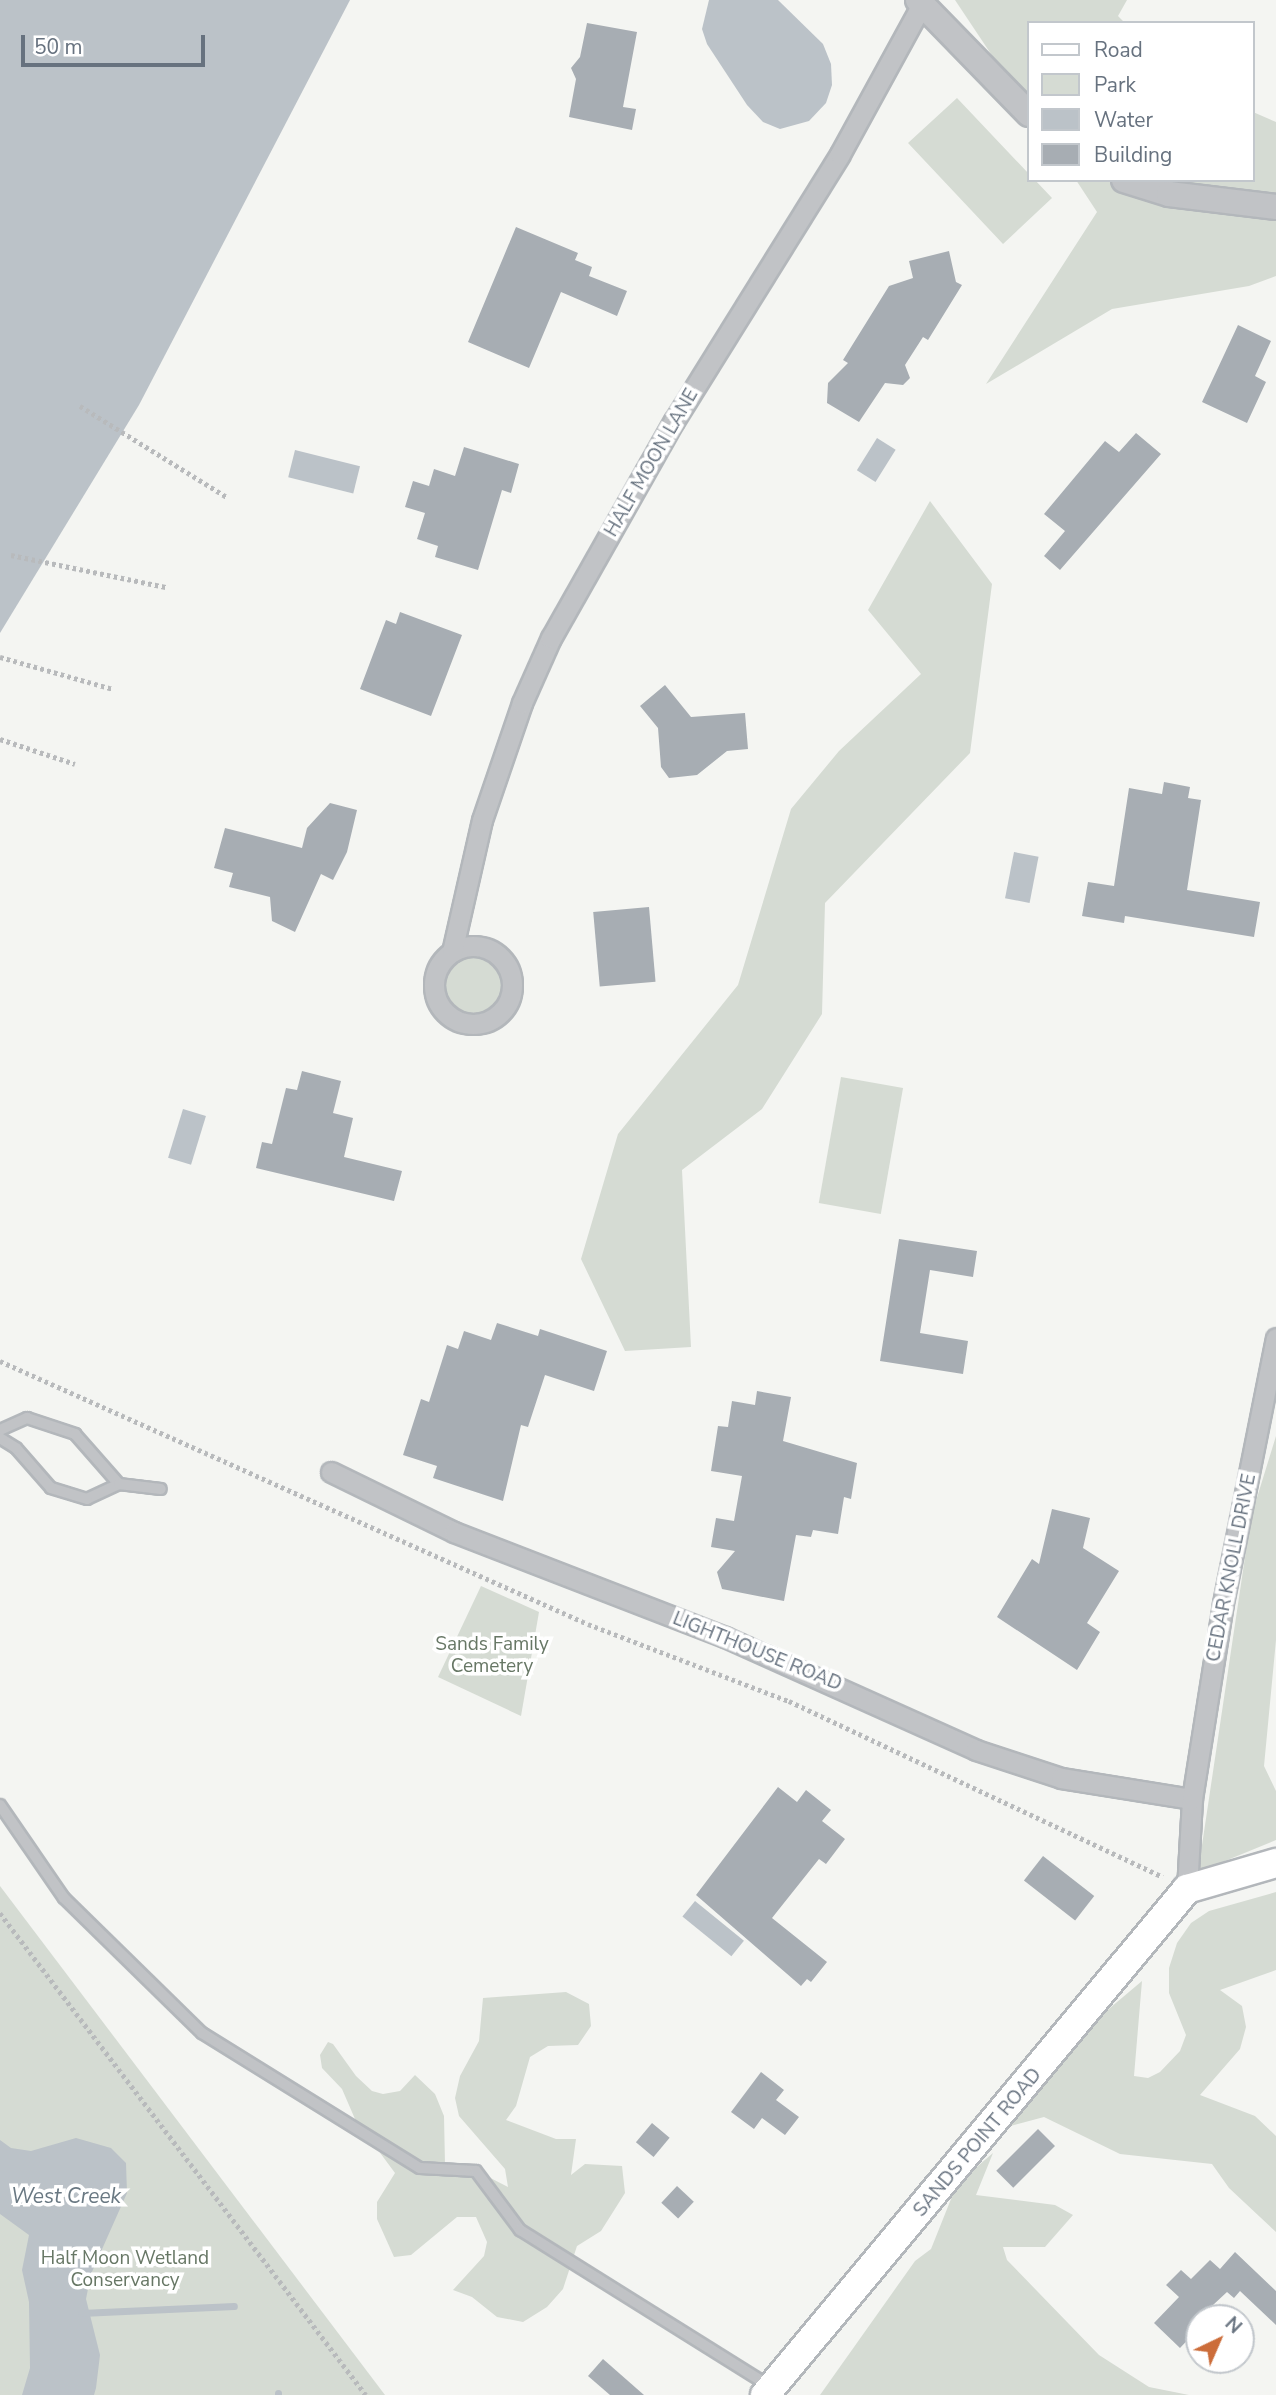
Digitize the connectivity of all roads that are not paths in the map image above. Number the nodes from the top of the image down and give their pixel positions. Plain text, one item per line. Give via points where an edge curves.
1 (920, 2) edge
2 (1028, 113) edge
3 (1131, 182) edge
4 (1276, 207) edge
5 (452, 952) junction
6 (1276, 1338) edge
7 (0, 1430) edge
8 (0, 1438) edge
9 (331, 1472) dead end
10 (119, 1483) junction
11 (161, 1489) dead end
12 (1192, 1799) junction
13 (0, 1805) edge
14 (1276, 1863) edge
15 (1187, 1889) junction
16 (769, 2391) edge

1 - 2 street
1 - 5 street, HALF MOON LANE via 841,154 674,421 551,638 522,703 482,820
3 - 4 street via 1170,194
5 - 5 street, HALF MOON LANE via 436,973 436,999 442,1010 465,1024 490,1021 512,991 507,967 499,957 476,946
6 - 12 street, CEDAR KNOLL DRIVE via 1223,1603
7 - 10 lane via 27,1418 75,1434
8 - 10 lane via 16,1448 51,1488 87,1499
9 - 12 street, LIGHTHOUSE ROAD via 454,1532 726,1637 976,1750 1061,1778
10 - 11 lane
12 - 15 street
13 - 16 lane via 64,1898 202,2033 420,2168 476,2171 520,2230
14 - 15 main road
15 - 16 main road, SANDS POINT ROAD

